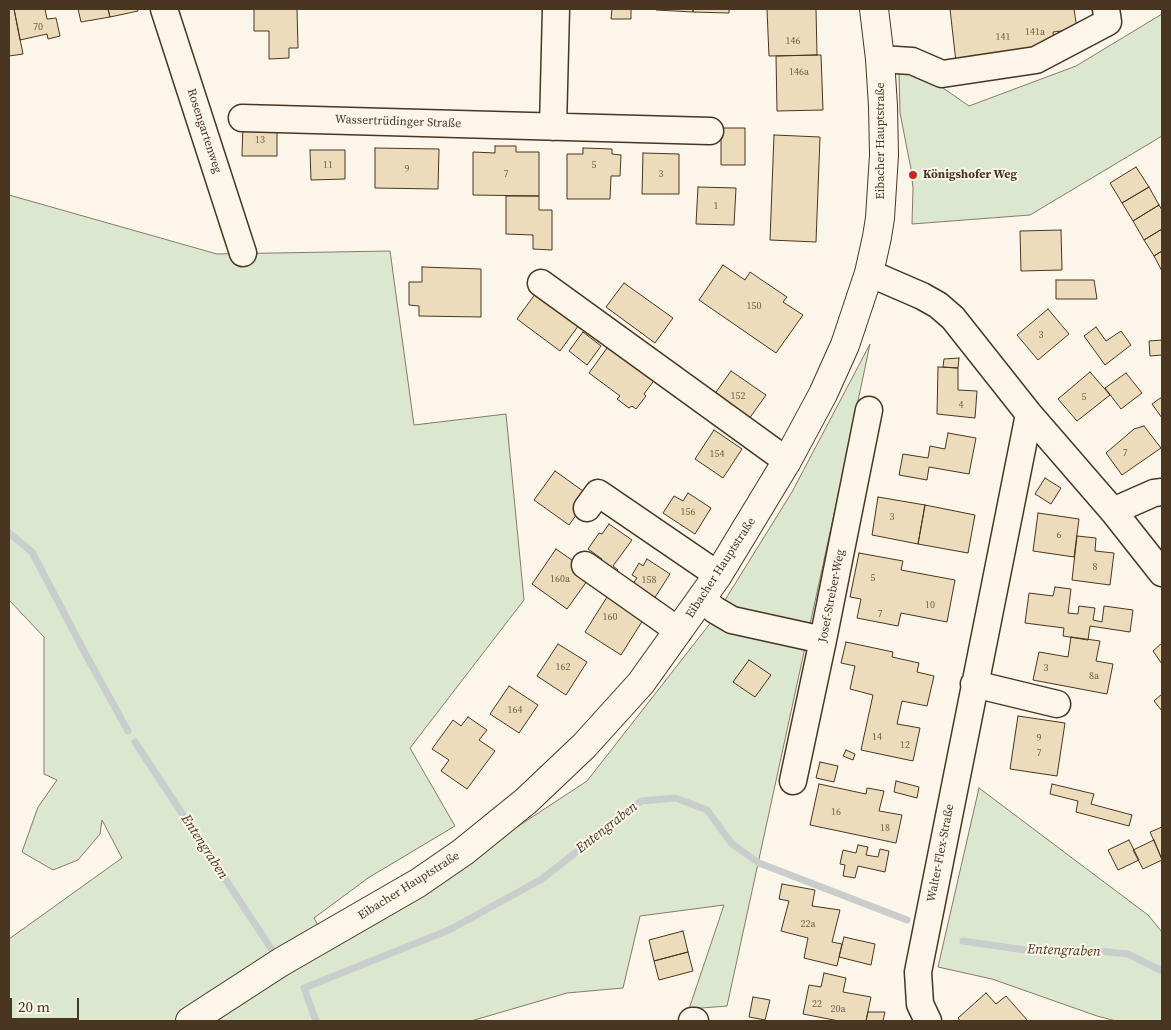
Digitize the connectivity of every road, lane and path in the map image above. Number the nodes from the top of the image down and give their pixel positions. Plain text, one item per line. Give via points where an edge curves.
1 (164, 9) edge
2 (556, 9) edge
3 (874, 9) edge
4 (1106, 9) edge
5 (880, 59) junction
6 (242, 118) dead end
7 (553, 127) junction
8 (710, 131) dead end
9 (243, 253) dead end
10 (869, 273) junction
11 (541, 283) dead end
12 (868, 410) dead end
13 (1029, 414) junction
14 (787, 461) junction
15 (1162, 492) edge
16 (586, 508) dead end
17 (1113, 511) junction
18 (584, 565) dead end
19 (1162, 573) edge
20 (718, 576) junction
21 (702, 599) junction
22 (679, 631) junction
23 (823, 640) junction
24 (974, 684) junction
25 (1057, 704) dead end
26 (793, 781) dead end
27 (190, 1021) edge
28 (928, 1021) edge

1 - 9 street, Rosengartenweg
2 - 7 street
3 - 5 main road, Eibacher Hauptstraße
4 - 5 street via 1108,22 1036,60 942,74 912,60
5 - 10 main road, Eibacher Hauptstraße via 884,106 883,180 878,237
6 - 7 street, Wassertrüdinger Straße
7 - 8 street, Wassertrüdinger Straße
10 - 13 street via 922,296 953,318
10 - 14 main road, Eibacher Hauptstraße via 836,367
11 - 14 street
12 - 23 street, Josef-Streber-Weg
13 - 17 street
13 - 24 street, Walter-Flex-Straße
14 - 20 main road, Eibacher Hauptstraße
15 - 17 street
16 - 20 street via 598,493
17 - 19 street
18 - 22 street
20 - 21 main road, Eibacher Hauptstraße
21 - 22 main road, Eibacher Hauptstraße
21 - 23 street via 732,620
22 - 27 main road, Eibacher Hauptstraße via 641,683 584,746 526,801 463,852 426,878 282,962
23 - 26 street, Josef-Streber-Weg
24 - 25 street
24 - 28 street, Walter-Flex-Straße via 918,972 920,1004

